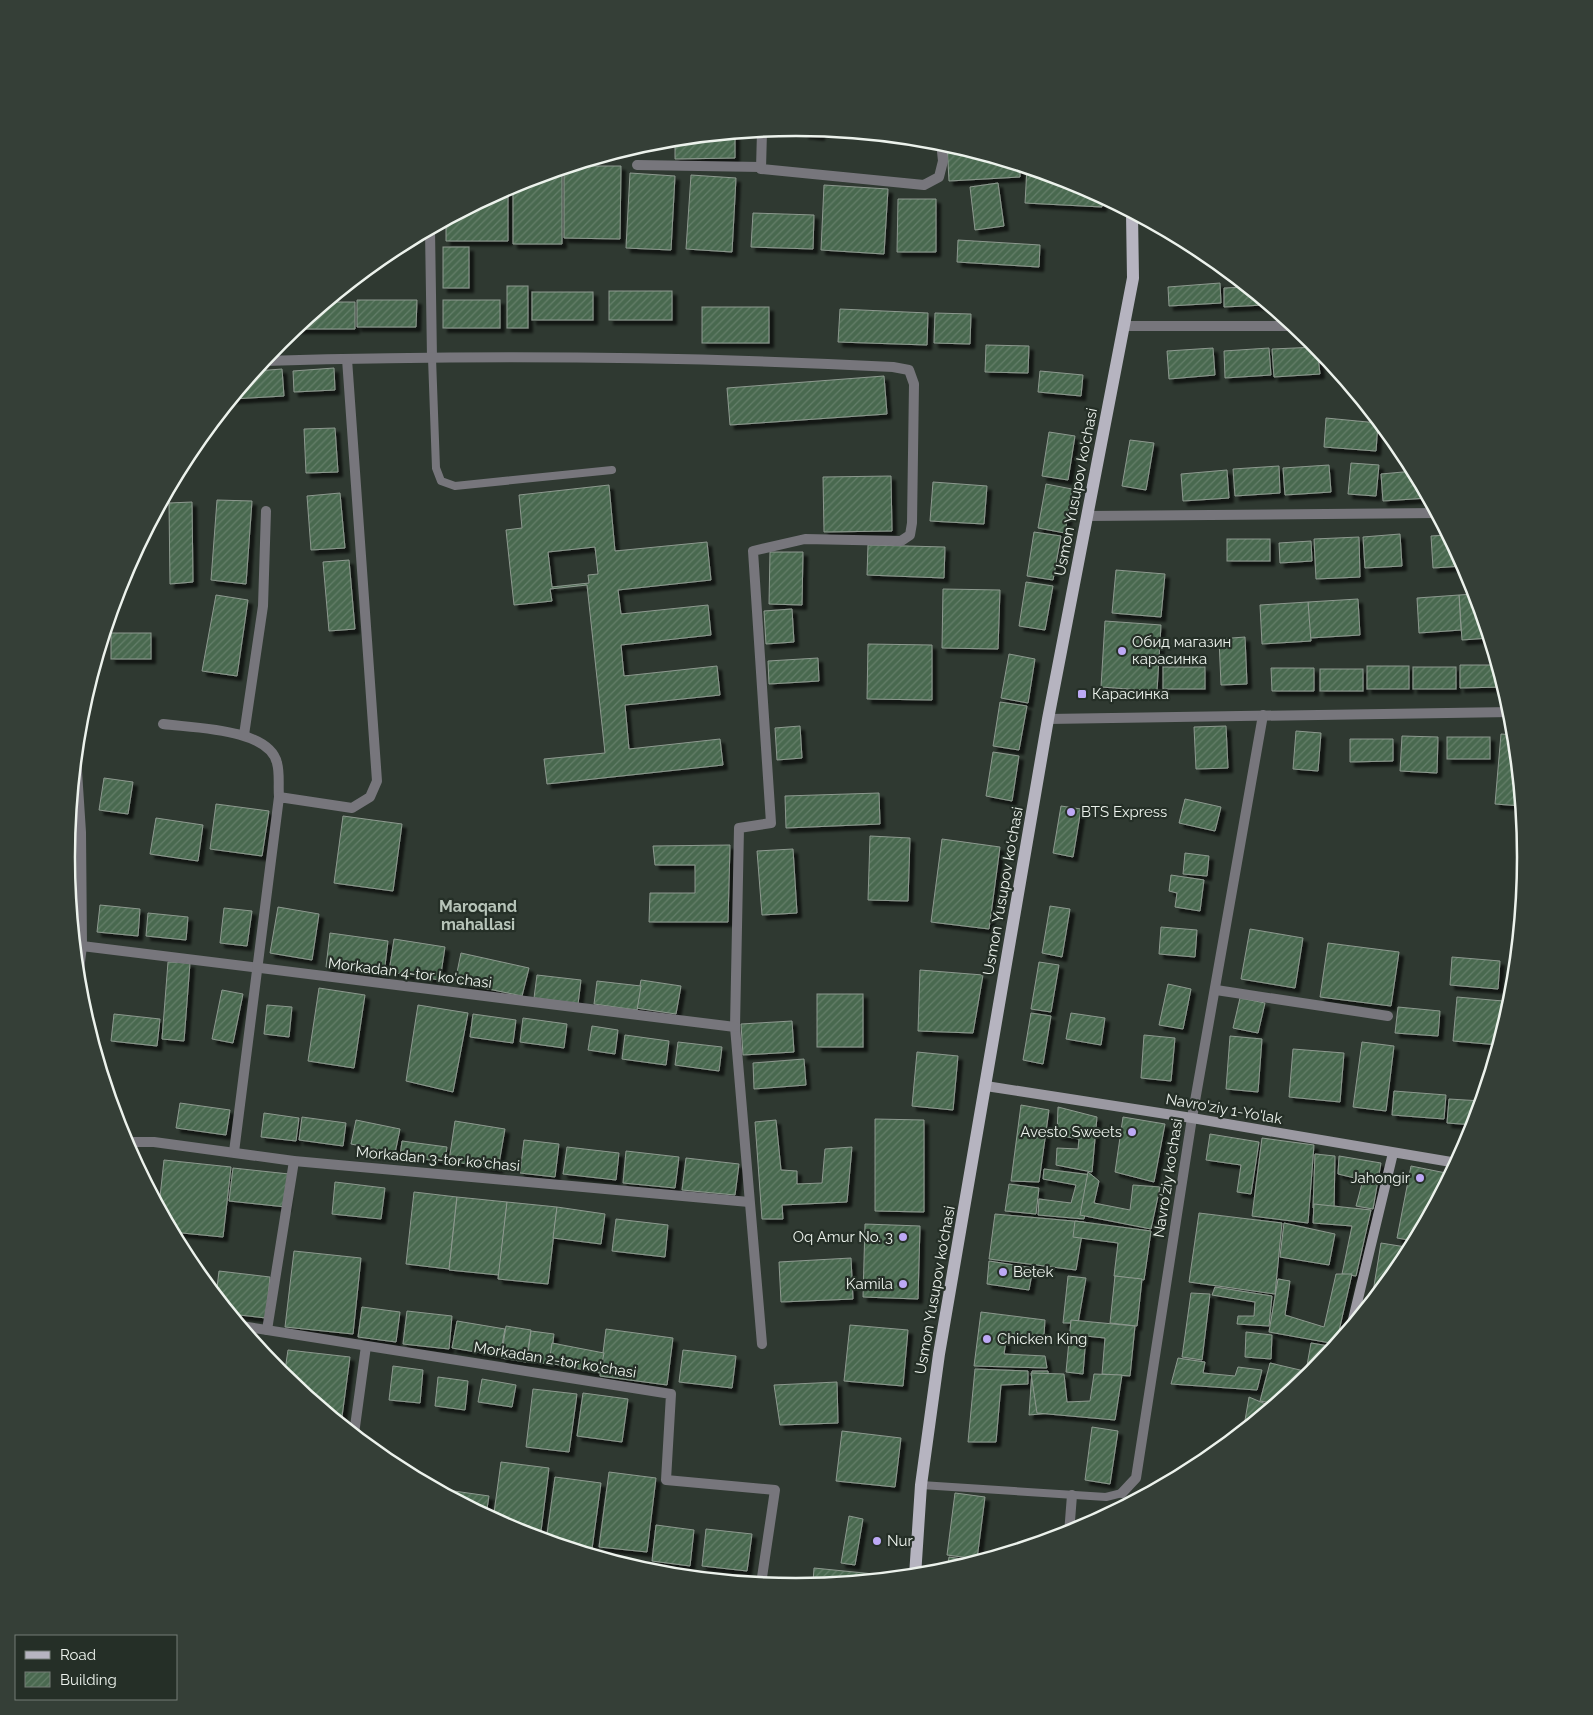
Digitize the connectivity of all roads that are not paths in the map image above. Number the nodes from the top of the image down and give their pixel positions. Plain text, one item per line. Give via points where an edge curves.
1 (762, 137) edge
2 (943, 151) edge
3 (637, 165) dead end
4 (761, 167) junction
5 (1132, 219) edge
6 (430, 237) edge
7 (1124, 326) junction
8 (1284, 326) edge
9 (432, 358) junction
10 (347, 359) junction
11 (273, 361) edge
12 (612, 470) dead end
13 (266, 511) dead end
14 (1430, 513) edge
15 (1088, 516) junction
16 (1503, 712) edge
17 (1263, 715) junction
18 (1048, 719) junction
19 (163, 724) dead end
20 (244, 735) junction
21 (78, 793) edge
22 (279, 797) junction
23 (82, 946) junction
24 (81, 953) edge
25 (256, 969) junction
26 (1216, 990) junction
27 (1388, 1016) dead end
28 (735, 1027) junction
29 (986, 1086) junction
30 (1192, 1118) junction
31 (134, 1142) edge
32 (234, 1152) junction
33 (1392, 1153) junction
34 (294, 1161) junction
35 (1451, 1162) edge
36 (749, 1202) junction
37 (1354, 1315) edge
38 (249, 1327) edge
39 (266, 1330) junction
40 (762, 1344) dead end
41 (366, 1346) junction
42 (355, 1428) edge
43 (921, 1485) junction
44 (1122, 1493) joint
45 (1072, 1494) junction
46 (1069, 1526) edge
47 (915, 1569) edge
48 (762, 1578) edge

1 - 4 street
2 - 4 street via 939,177 924,184
3 - 4 street
5 - 7 main road, Usmon Yusupov ko'chasi via 1133,278
6 - 9 street
7 - 8 street
7 - 15 main road, Usmon Yusupov ko'chasi
9 - 10 street
9 - 12 lane via 436,468 442,481 455,486
9 - 28 street via 780,361 909,370 914,384 910,535 900,541 805,539 753,551 772,823 739,828
10 - 11 street
10 - 22 street via 377,781 370,797 352,808
13 - 20 street via 262,606
14 - 15 street
15 - 18 main road, Usmon Yusupov ko'chasi
16 - 17 street
17 - 18 street
17 - 26 street, Navro'ziy ko'chasi
18 - 29 main road, Usmon Yusupov ko'chasi
19 - 20 street
20 - 22 street via 265,744 277,762
21 - 23 street
22 - 25 street
23 - 24 street
23 - 25 street, Morkadan 4-tor ko'chasi
25 - 28 street, Morkadan 4-tor ko'chasi
25 - 32 street
26 - 27 street
26 - 30 street, Navro'ziy ko'chasi
28 - 36 street
29 - 30 street, Navro'ziy 1-Yo'lak
29 - 43 main road, Usmon Yusupov ko'chasi via 939,1354
30 - 33 street, Navro'ziy 1-Yo'lak
30 - 44 street, Navro'ziy ko'chasi via 1136,1478
31 - 32 street, Morkadan 3-tor ko'chasi
32 - 34 street, Morkadan 3-tor ko'chasi
33 - 35 street, Navro'ziy 1-Yo'lak
33 - 37 street
34 - 36 street, Morkadan 3-tor ko'chasi
34 - 39 street
36 - 40 street
38 - 39 street, Morkadan 2-tor ko'chasi
39 - 41 street, Morkadan 2-tor ko'chasi
41 - 42 street
41 - 48 street, Morkadan 2-tor ko'chasi via 671,1394 666,1480 775,1490
43 - 45 lane
43 - 47 main road, Usmon Yusupov ko'chasi
44 - 45 lane via 1106,1497
45 - 46 street

